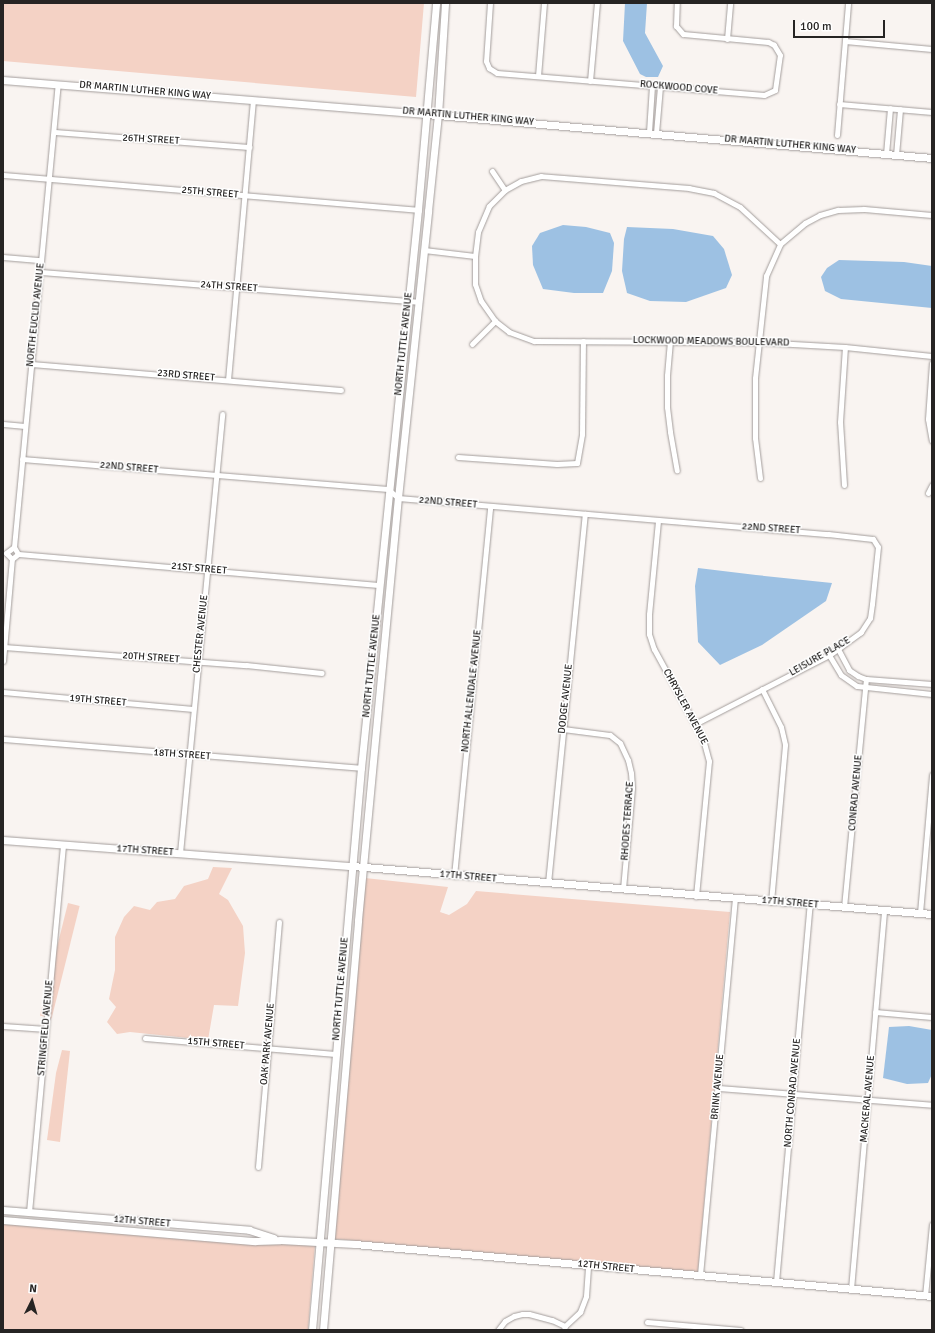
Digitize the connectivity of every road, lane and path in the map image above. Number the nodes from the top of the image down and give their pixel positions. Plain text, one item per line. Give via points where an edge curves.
1 (436, 3) edge
2 (445, 3) edge
3 (490, 3) edge
4 (544, 3) edge
5 (597, 3) edge
6 (677, 3) edge
7 (730, 3) edge
8 (848, 3) edge
9 (727, 39) junction
10 (845, 42) junction
11 (932, 48) edge
12 (538, 76) junction
13 (3, 80) edge
14 (590, 81) junction
15 (58, 84) junction
16 (652, 85) junction
17 (660, 86) junction
18 (253, 100) junction
19 (839, 104) junction
20 (890, 108) junction
21 (900, 109) junction
22 (932, 112) edge
23 (426, 114) junction
24 (438, 114) junction
25 (54, 132) junction
26 (652, 133) junction
27 (837, 135) dead end
28 (249, 147) junction
29 (886, 154) junction
30 (896, 155) junction
31 (932, 158) edge
32 (492, 171) dead end
33 (3, 176) edge
34 (49, 179) junction
35 (505, 190) junction
36 (244, 195) junction
37 (418, 210) junction
38 (932, 215) edge
39 (780, 244) junction
40 (424, 250) junction
41 (475, 256) junction
42 (3, 258) edge
43 (41, 260) junction
44 (40, 272) junction
45 (236, 288) junction
46 (408, 301) junction
47 (418, 302) junction
48 (495, 321) junction
49 (583, 341) junction
50 (670, 341) junction
51 (758, 342) junction
52 (472, 344) dead end
53 (846, 347) junction
54 (932, 356) edge
55 (932, 363) edge
56 (31, 364) junction
57 (228, 380) junction
58 (341, 390) dead end
59 (222, 414) dead end
60 (3, 424) edge
61 (24, 426) junction
62 (932, 441) edge
63 (458, 457) dead end
64 (22, 459) junction
65 (677, 470) dead end
66 (216, 475) junction
67 (760, 478) dead end
68 (844, 485) dead end
69 (932, 485) edge
70 (388, 489) junction
71 (928, 493) dead end
72 (398, 498) junction
73 (490, 506) junction
74 (585, 514) junction
75 (658, 521) junction
76 (876, 542) joint
77 (14, 546) junction
78 (4, 553) edge
79 (18, 554) junction
80 (12, 559) junction
81 (207, 570) junction
82 (379, 585) junction
83 (4, 647) junction
84 (838, 649) junction
85 (829, 655) junction
86 (3, 661) edge
87 (198, 662) junction
88 (322, 673) dead end
89 (866, 679) junction
90 (932, 684) edge
91 (866, 688) junction
92 (762, 689) junction
93 (3, 692) edge
94 (932, 694) edge
95 (193, 709) junction
96 (695, 724) junction
97 (563, 729) junction
98 (3, 739) edge
99 (190, 755) junction
100 (361, 768) junction
101 (932, 775) edge
102 (3, 840) edge
103 (63, 844) junction
104 (180, 853) junction
105 (352, 866) junction
106 (363, 867) junction
107 (454, 876) junction
108 (548, 883) junction
109 (623, 889) junction
110 (696, 896) junction
111 (734, 898) junction
112 (771, 901) junction
113 (810, 904) junction
114 (844, 907) junction
115 (884, 910) junction
116 (920, 913) junction
117 (932, 914) edge
118 (279, 922) dead end
119 (875, 1012) junction
120 (932, 1017) edge
121 (3, 1026) edge
122 (46, 1029) junction
123 (145, 1038) dead end
124 (268, 1048) junction
125 (335, 1054) junction
126 (718, 1088) junction
127 (793, 1094) junction
128 (868, 1099) junction
129 (932, 1105) edge
130 (258, 1167) dead end
131 (3, 1210) edge
132 (29, 1212) junction
133 (3, 1220) edge
134 (932, 1224) edge
135 (280, 1240) junction
136 (320, 1242) junction
137 (332, 1243) junction
138 (588, 1265) junction
139 (700, 1275) junction
140 (776, 1282) junction
141 (851, 1289) junction
142 (928, 1296) edge
143 (647, 1322) dead end
144 (565, 1328) edge
145 (706, 1328) edge
146 (312, 1330) edge
147 (323, 1330) edge
148 (498, 1330) edge
149 (741, 1330) edge

1 - 23 main road, NORTH TUTTLE AVENUE
2 - 24 main road, NORTH TUTTLE AVENUE
3 - 12 street, ROCKWOOD COVE via 486,57 489,68 497,73
4 - 12 street
5 - 14 street
6 - 9 street via 676,26 683,34
7 - 9 street
8 - 10 street
9 - 17 street, ROCKWOOD COVE via 768,42 776,48 780,55 777,83 772,92 764,95
10 - 11 street
10 - 19 street
12 - 14 street, ROCKWOOD COVE
13 - 15 main road, DR MARTIN LUTHER KING WAY
14 - 16 street, ROCKWOOD COVE
15 - 18 main road, DR MARTIN LUTHER KING WAY
15 - 25 street, NORTH EUCLID AVENUE
16 - 17 street, ROCKWOOD COVE
16 - 26 street
17 - 26 street
18 - 23 main road, DR MARTIN LUTHER KING WAY
18 - 28 street
19 - 20 street
19 - 27 street
20 - 21 street
20 - 29 street
21 - 22 street
21 - 30 street
23 - 24 main road, DR MARTIN LUTHER KING WAY
23 - 37 main road, NORTH TUTTLE AVENUE
24 - 26 main road, DR MARTIN LUTHER KING WAY
24 - 40 main road, NORTH TUTTLE AVENUE
25 - 28 street, 26TH STREET
25 - 34 street, NORTH EUCLID AVENUE
26 - 29 main road, DR MARTIN LUTHER KING WAY
28 - 36 street
29 - 30 main road, DR MARTIN LUTHER KING WAY
30 - 31 main road, DR MARTIN LUTHER KING WAY
32 - 35 street
33 - 34 street, 25TH STREET
34 - 36 street, 25TH STREET
34 - 43 street, NORTH EUCLID AVENUE
35 - 39 street, LOCKWOOD MEADOWS BOULEVARD via 521,181 546,176 699,189 714,193 734,204
35 - 41 street, LOCKWOOD MEADOWS BOULEVARD via 495,199 484,216 478,232
36 - 37 street, 25TH STREET
36 - 45 street
37 - 46 main road, NORTH TUTTLE AVENUE
38 - 39 street via 849,209 829,212 805,223
39 - 51 street via 766,276
40 - 41 street
40 - 47 main road, NORTH TUTTLE AVENUE
41 - 48 street, LOCKWOOD MEADOWS BOULEVARD via 474,275 477,292
42 - 43 street
43 - 44 street, NORTH EUCLID AVENUE
44 - 45 street, 24TH STREET
44 - 56 street, NORTH EUCLID AVENUE
45 - 46 street, 24TH STREET
45 - 57 street
46 - 47 street, 24TH STREET
46 - 70 main road, NORTH TUTTLE AVENUE
47 - 72 main road, NORTH TUTTLE AVENUE
48 - 49 street, LOCKWOOD MEADOWS BOULEVARD via 509,332 528,339
48 - 52 street
49 - 50 street, LOCKWOOD MEADOWS BOULEVARD
49 - 63 street via 582,434 578,463 557,464
50 - 51 street, LOCKWOOD MEADOWS BOULEVARD
50 - 65 street via 668,406
51 - 53 street, LOCKWOOD MEADOWS BOULEVARD
51 - 67 street via 754,408
53 - 54 street, LOCKWOOD MEADOWS BOULEVARD
53 - 68 street via 840,422
55 - 62 street via 928,419
56 - 57 street, 23RD STREET
56 - 61 street, NORTH EUCLID AVENUE
57 - 58 street, 23RD STREET
59 - 66 street, CHESTER AVENUE
60 - 61 street
61 - 64 street, NORTH EUCLID AVENUE
64 - 66 street, 22ND STREET
64 - 77 street, NORTH EUCLID AVENUE
66 - 70 street, 22ND STREET
66 - 81 street, CHESTER AVENUE
69 - 71 street
70 - 72 street
70 - 82 main road, NORTH TUTTLE AVENUE
72 - 73 street, 22ND STREET
72 - 106 main road, NORTH TUTTLE AVENUE
73 - 74 street, 22ND STREET
73 - 107 street, NORTH ALLENDALE AVENUE
74 - 75 street, 22ND STREET
74 - 97 street, DODGE AVENUE
75 - 76 street, 22ND STREET via 871,538
75 - 96 street, CHRYSLER AVENUE via 649,634 654,649
76 - 84 street, LEISURE PLACE via 878,547 870,618 858,635
77 - 78 street
77 - 79 street
78 - 80 street
79 - 80 street
79 - 81 street, 21ST STREET
80 - 83 street
81 - 82 street, 21ST STREET
81 - 87 street, CHESTER AVENUE
82 - 100 main road, NORTH TUTTLE AVENUE
83 - 86 street
83 - 87 street, 20TH STREET
84 - 85 street, LEISURE PLACE
84 - 89 street via 849,670
85 - 91 street via 841,675 857,686
85 - 92 street, LEISURE PLACE
87 - 88 street, 20TH STREET
87 - 95 street, CHESTER AVENUE
89 - 90 street
89 - 91 street, CONRAD AVENUE
91 - 94 street
91 - 114 street, CONRAD AVENUE
92 - 96 street, LEISURE PLACE
92 - 112 street via 781,727 785,745
93 - 95 street, 19TH STREET
95 - 99 street, CHESTER AVENUE
96 - 110 street, CHRYSLER AVENUE via 706,744 709,761
97 - 108 street, DODGE AVENUE
97 - 109 street, RHODES TERRACE via 610,735 620,743 628,760 632,788
98 - 99 street, 18TH STREET
99 - 100 street, 18TH STREET
99 - 104 street, CHESTER AVENUE
100 - 105 main road, NORTH TUTTLE AVENUE
101 - 116 street
102 - 103 main road, 17TH STREET
103 - 104 main road, 17TH STREET
103 - 122 street, STRINGFIELD AVENUE
104 - 105 main road, 17TH STREET
105 - 106 main road, 17TH STREET
105 - 125 main road, NORTH TUTTLE AVENUE
106 - 107 main road, 17TH STREET
106 - 137 main road, NORTH TUTTLE AVENUE
107 - 108 main road, 17TH STREET
108 - 109 main road, 17TH STREET
109 - 110 main road, 17TH STREET
110 - 111 main road, 17TH STREET
111 - 112 main road, 17TH STREET
111 - 126 street, BRINK AVENUE
112 - 113 main road, 17TH STREET
113 - 114 main road, 17TH STREET
113 - 127 street, NORTH CONRAD AVENUE
114 - 115 main road, 17TH STREET
115 - 116 main road, 17TH STREET
115 - 119 street, MACKERAL AVENUE
116 - 117 main road, 17TH STREET
118 - 124 street, OAK PARK AVENUE
119 - 120 street
119 - 128 street, MACKERAL AVENUE
121 - 122 street
122 - 132 street, STRINGFIELD AVENUE
123 - 124 street, 15TH STREET
124 - 125 street, 15TH STREET
124 - 130 street, OAK PARK AVENUE
125 - 136 main road, NORTH TUTTLE AVENUE
126 - 127 street
126 - 139 street, BRINK AVENUE
127 - 128 street
127 - 140 street, NORTH CONRAD AVENUE
128 - 129 street
128 - 141 street, MACKERAL AVENUE
131 - 132 main road, 12TH STREET
132 - 135 main road, 12TH STREET via 249,1230
133 - 135 main road, 12TH STREET via 255,1241
134 - 142 street
135 - 136 main road, 12TH STREET
136 - 137 main road, 12TH STREET
136 - 146 main road, NORTH TUTTLE AVENUE
137 - 138 main road, 12TH STREET
137 - 147 main road, NORTH TUTTLE AVENUE
138 - 139 main road, 12TH STREET
138 - 144 street via 586,1296 580,1312
139 - 140 main road, 12TH STREET
140 - 141 main road, 12TH STREET
141 - 142 main road, 12TH STREET
143 - 145 street
144 - 148 street via 552,1320 522,1314 505,1321
145 - 149 street

